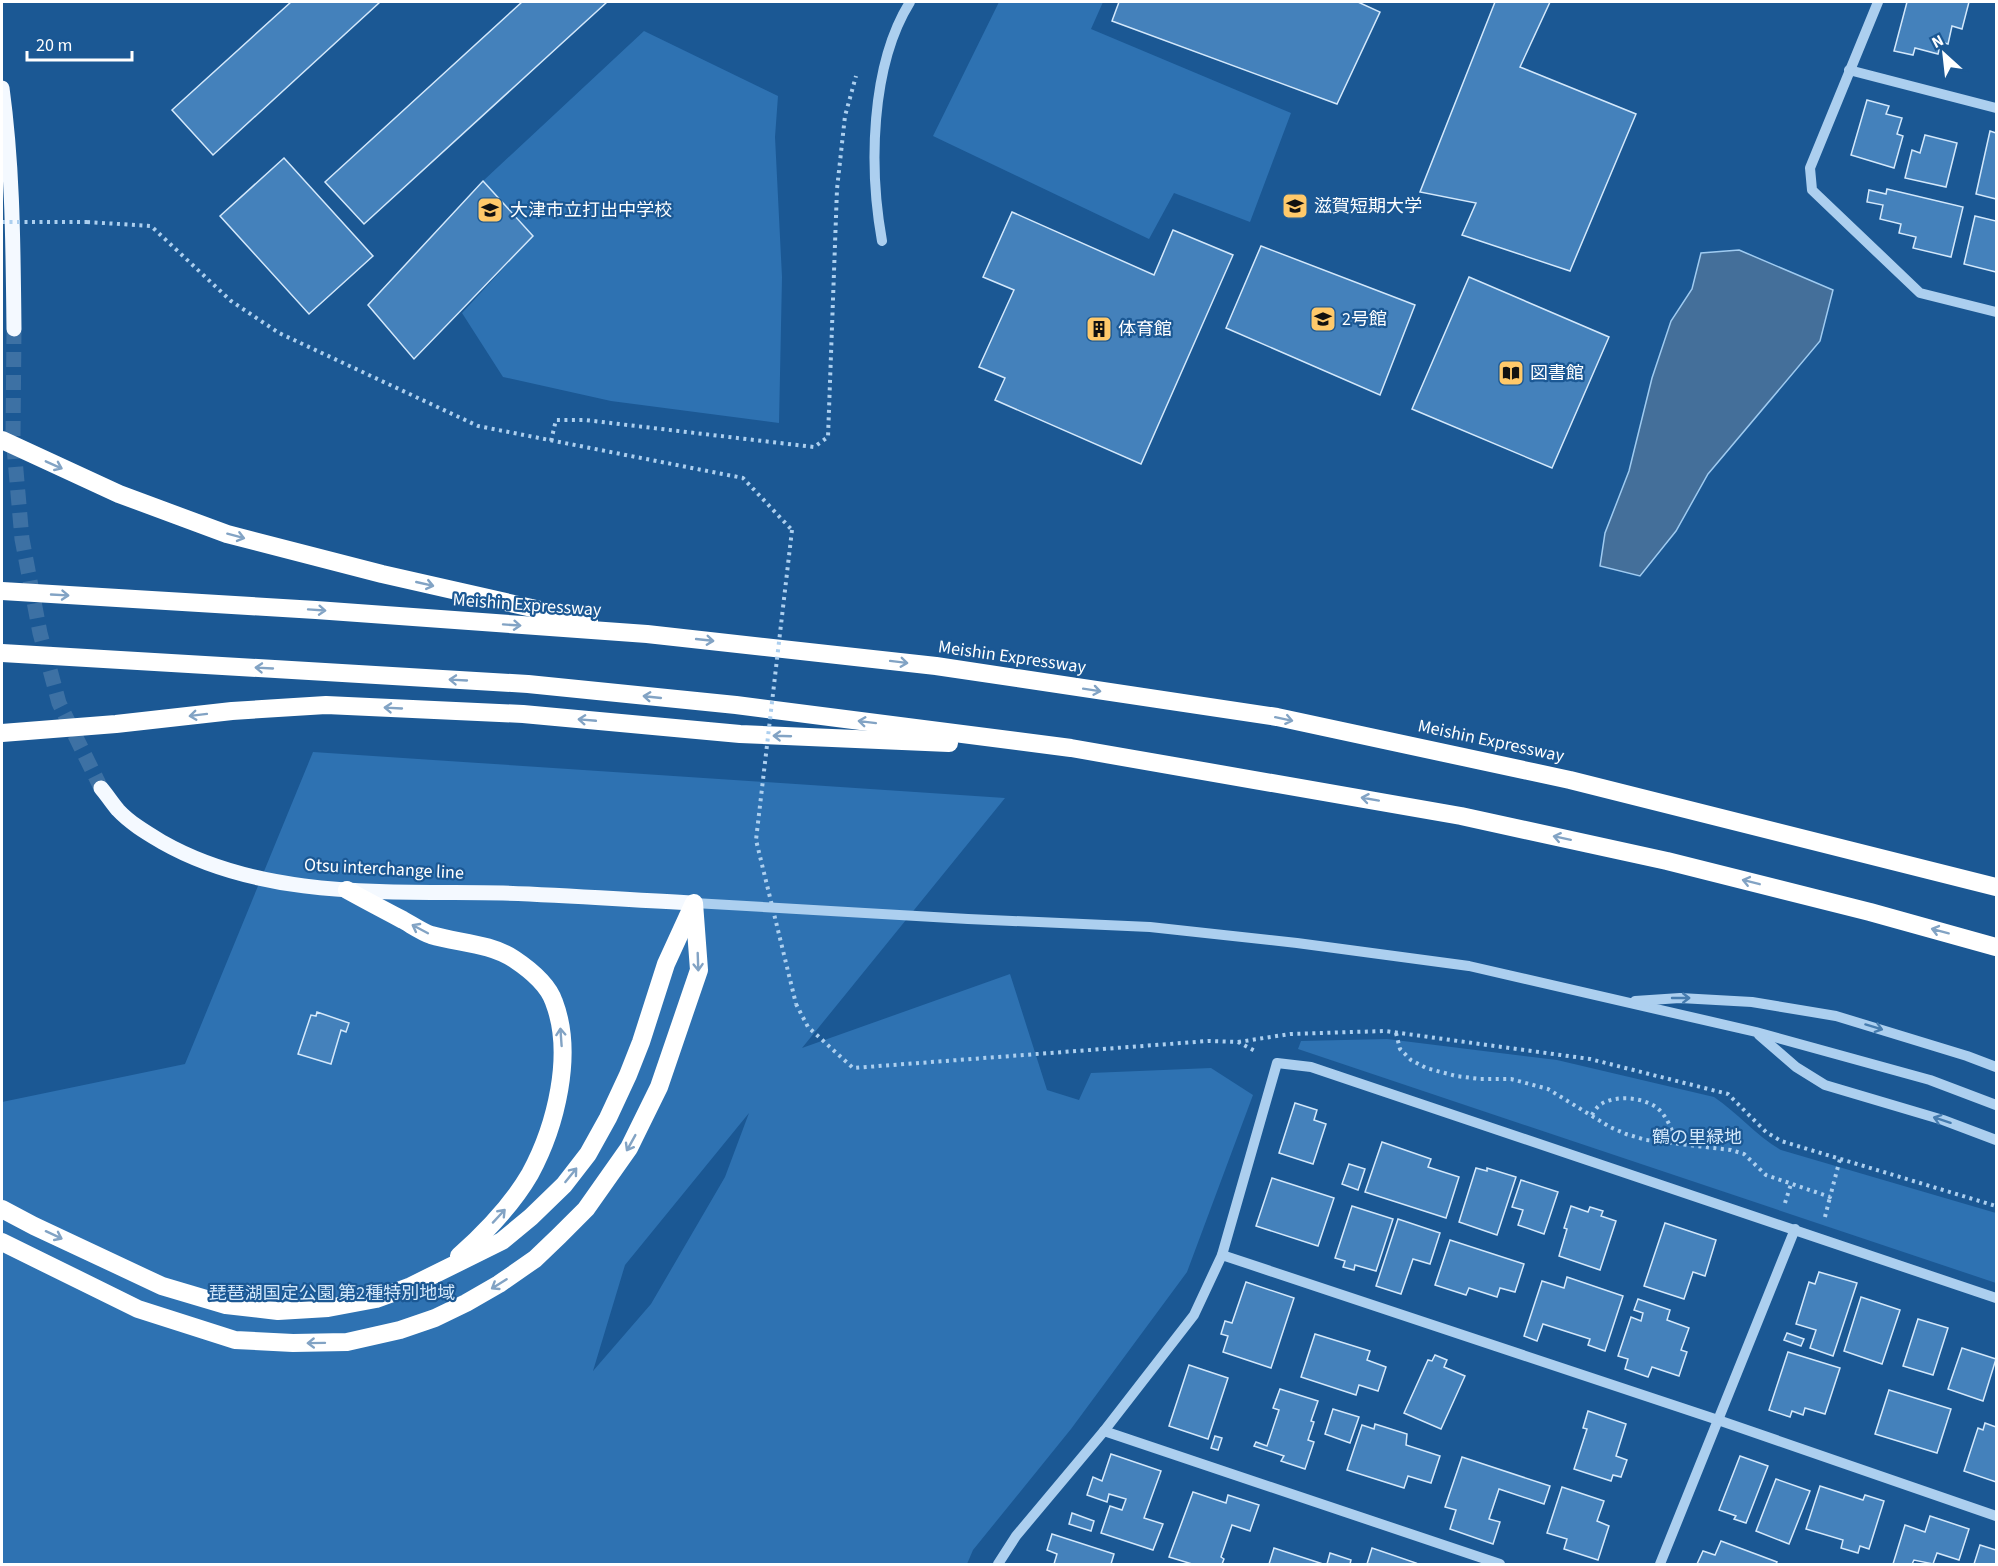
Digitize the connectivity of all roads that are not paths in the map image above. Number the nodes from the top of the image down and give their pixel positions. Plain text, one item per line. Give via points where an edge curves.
1 (910, 2) edge
2 (1878, 2) edge
3 (1850, 70) junction
4 (2, 88) edge
5 (1996, 108) edge
6 (882, 242) dead end
7 (1996, 312) edge
8 (14, 329) tunnel mouth
9 (2, 440) edge
10 (2, 591) edge
11 (646, 634) junction
12 (2, 653) edge
13 (2, 733) edge
14 (1071, 748) junction
15 (101, 788) tunnel mouth
16 (1996, 888) edge
17 (347, 890) junction
18 (694, 903) junction
19 (1996, 947) edge
20 (1623, 1001) junction
21 (1756, 1032) junction
22 (1996, 1067) edge
23 (1996, 1105) edge
24 (1996, 1140) edge
25 (2, 1209) edge
26 (1795, 1229) junction
27 (2, 1242) edge
28 (1222, 1256) junction
29 (441, 1271) junction
30 (1996, 1298) edge
31 (1718, 1420) junction
32 (1104, 1431) junction
33 (1996, 1516) edge
34 (998, 1564) edge
35 (1500, 1564) edge
36 (1660, 1564) edge

1 - 6 street via 887,54 878,108 874,152
2 - 3 street
3 - 5 street
3 - 7 street via 1810,168 1812,190 1920,293
4 - 8 main road via 13,206
9 -> 11 highway via 119,494 227,534
10 -> 11 highway, Meishin Expressway
11 -> 16 highway, Meishin Expressway via 936,666 1277,717 1570,780
14 -> 12 highway via 736,705 528,684
14 -> 13 highway via 740,734 523,714 326,705
19 -> 14 highway via 1667,861 1473,818
15 - 17 main road, Otsu interchange line via 119,811 147,833 212,866 262,880
17 - 18 main road, Otsu interchange line
29 -> 17 highway via 505,1210 530,1175 547,1137 562,1069 562,1034 554,1000 536,975 512,957 481,945 430,934
18 - 20 street via 1150,927 1468,966
18 -> 27 highway via 699,970 658,1087 629,1148 586,1209 535,1259 445,1313 400,1330 347,1342 235,1340 138,1309
29 -> 18 highway via 510,1235 564,1185 588,1154 628,1075 666,964
20 - 21 street
20 -> 22 street via 1680,998 1752,1002 1836,1016
21 - 23 street via 1930,1080
24 -> 21 street via 1825,1085 1796,1067
25 -> 29 highway via 162,1286 226,1305 278,1311 328,1308 376,1299
26 - 28 street via 1311,1067 1277,1063
26 - 30 street
26 - 31 street
28 - 31 street
28 - 32 street via 1194,1315
31 - 33 street
31 - 36 street
32 - 34 street via 1016,1536
32 - 35 street

